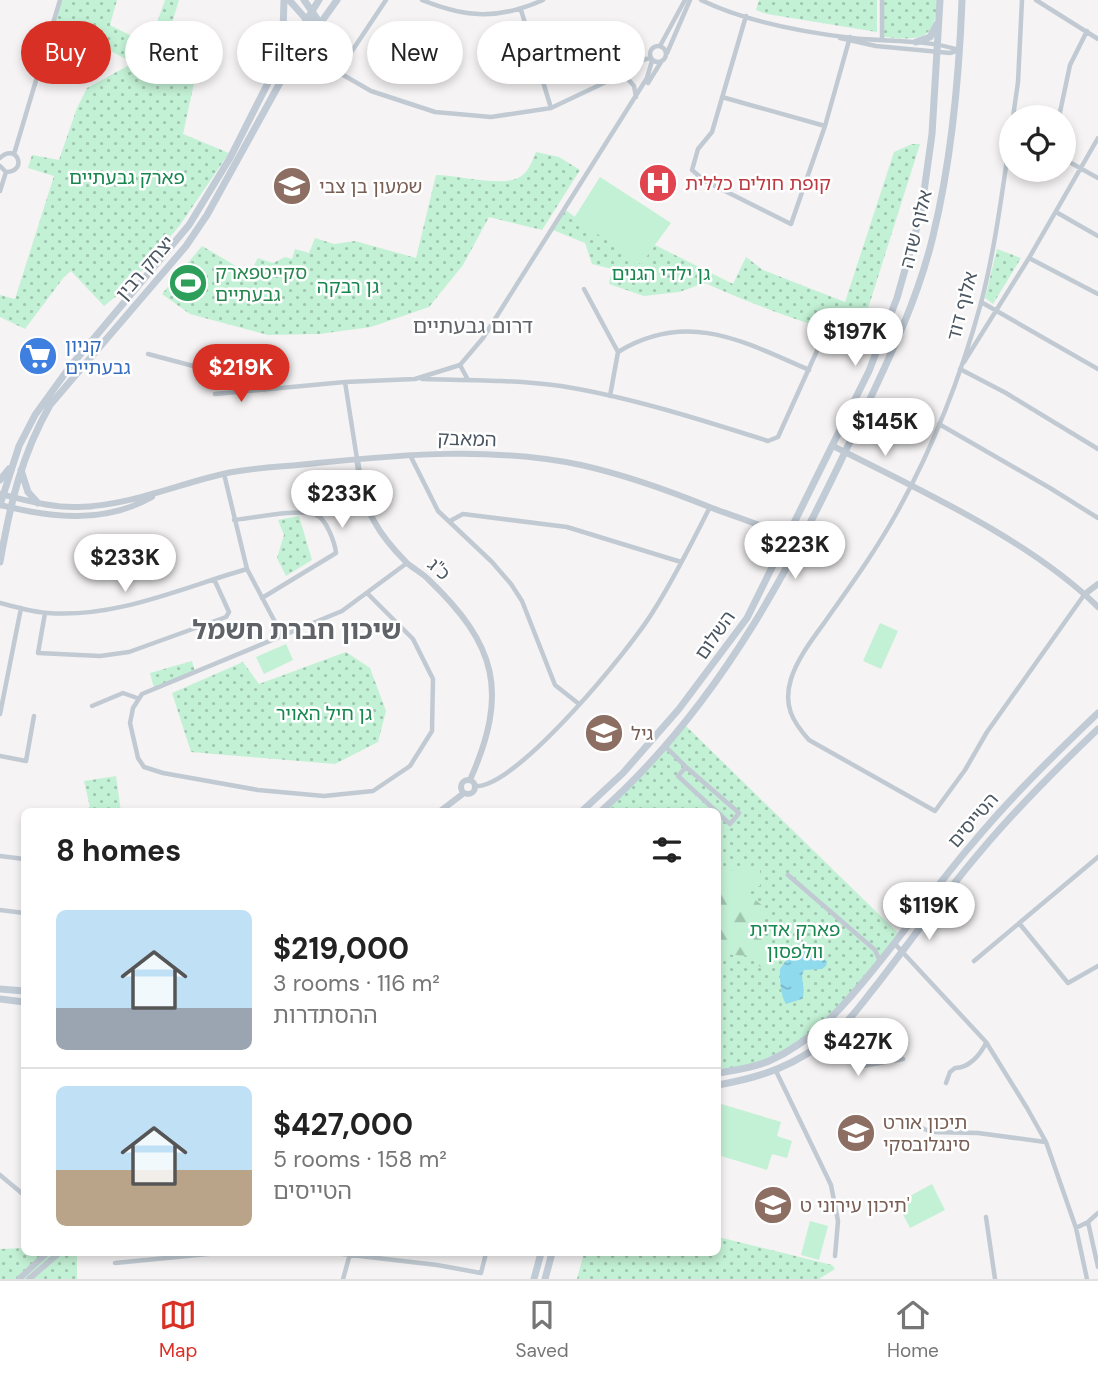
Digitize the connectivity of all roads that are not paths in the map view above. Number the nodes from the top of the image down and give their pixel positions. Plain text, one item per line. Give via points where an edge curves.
1 (60, 0) edge
2 (287, 0) edge
3 (304, 0) edge
4 (319, 0) edge
5 (337, 0) edge
6 (386, 0) edge
7 (422, 0) edge
8 (543, 0) edge
9 (689, 0) edge
10 (701, 0) edge
11 (882, 0) edge
12 (940, 0) edge
13 (962, 0) edge
14 (1022, 0) edge
15 (1035, 0) edge
16 (709, 4) junction
17 (312, 9) junction
18 (521, 10) junction
19 (746, 16) junction
20 (940, 16) junction
21 (306, 19) junction
22 (284, 21) edge
23 (313, 21) edge
24 (319, 21) edge
25 (321, 21) edge
26 (1087, 31) junction
27 (850, 39) junction
28 (1098, 39) edge
29 (882, 40) junction
30 (916, 42) junction
31 (660, 46) junction
32 (937, 48) junction
33 (960, 50) junction
34 (667, 53) junction
35 (652, 59) junction
36 (645, 60) edge
37 (661, 62) junction
38 (267, 84) edge
39 (279, 84) edge
40 (599, 84) edge
41 (632, 84) edge
42 (636, 97) junction
43 (722, 97) junction
44 (1014, 105) edge
45 (1062, 105) edge
46 (551, 108) junction
47 (825, 126) junction
48 (1098, 138) edge
49 (14, 154) junction
50 (0, 158) edge
51 (1076, 165) edge
52 (0, 166) edge
53 (1081, 168) junction
54 (6, 172) junction
55 (1098, 178) edge
56 (1004, 182) edge
57 (0, 191) edge
58 (1056, 212) junction
59 (1098, 236) edge
60 (1029, 258) junction
61 (584, 289) dead end
62 (1098, 295) edge
63 (981, 302) junction
64 (997, 310) junction
65 (865, 343) dead end
66 (618, 352) junction
67 (148, 354) dead end
68 (460, 365) junction
69 (453, 368) junction
70 (960, 369) junction
71 (1098, 369) edge
72 (809, 370) junction
73 (415, 379) junction
74 (458, 380) junction
75 (468, 380) junction
76 (345, 382) junction
77 (265, 390) junction
78 (215, 394) dead end
79 (610, 396) junction
80 (939, 424) junction
81 (833, 446) junction
82 (1098, 449) edge
83 (845, 453) junction
84 (409, 454) junction
85 (14, 459) junction
86 (357, 459) junction
87 (21, 467) junction
88 (224, 474) junction
89 (0, 480) edge
90 (911, 487) junction
91 (160, 493) junction
92 (1, 495) edge
93 (12, 497) junction
94 (38, 503) junction
95 (0, 505) edge
96 (10, 507) junction
97 (710, 507) junction
98 (1098, 518) edge
99 (234, 520) junction
100 (450, 521) junction
101 (788, 539) junction
102 (799, 544) junction
103 (0, 562) edge
104 (681, 562) junction
105 (407, 563) junction
106 (247, 569) junction
107 (214, 579) junction
108 (1098, 583) edge
109 (367, 593) junction
110 (1085, 594) junction
111 (262, 598) junction
112 (0, 603) edge
113 (1098, 607) edge
114 (21, 608) junction
115 (45, 613) junction
116 (283, 637) junction
117 (137, 698) junction
118 (579, 704) junction
119 (92, 706) dead end
120 (1098, 713) edge
121 (0, 715) edge
122 (34, 716) dead end
123 (1098, 729) edge
124 (664, 746) junction
125 (0, 756) edge
126 (686, 767) junction
127 (472, 783) junction
128 (464, 793) junction
129 (444, 808) edge
130 (585, 808) edge
131 (604, 808) edge
132 (713, 808) edge
133 (721, 816) edge
134 (0, 856) edge
135 (1098, 858) edge
136 (21, 859) edge
137 (788, 875) dead end
138 (0, 910) edge
139 (21, 913) edge
140 (1019, 923) junction
141 (895, 944) junction
142 (875, 950) junction
143 (904, 951) junction
144 (888, 952) junction
145 (880, 961) junction
146 (974, 961) dead end
147 (1098, 967) edge
148 (0, 989) edge
149 (21, 991) edge
150 (0, 999) edge
151 (21, 1002) edge
152 (836, 1034) junction
153 (986, 1042) junction
154 (903, 1059) dead end
155 (776, 1071) junction
156 (721, 1072) edge
157 (946, 1083) dead end
158 (721, 1084) edge
159 (916, 1126) dead end
160 (1046, 1142) junction
161 (0, 1175) edge
162 (21, 1192) edge
163 (1098, 1213) edge
164 (986, 1217) dead end
165 (1088, 1222) junction
166 (1076, 1228) junction
167 (44, 1256) edge
168 (56, 1256) edge
169 (154, 1256) edge
170 (349, 1256) edge
171 (366, 1256) edge
172 (485, 1256) edge
173 (540, 1256) edge
174 (551, 1256) edge
175 (835, 1256) dead end
176 (115, 1262) dead end
177 (1098, 1266) edge
178 (19, 1279) edge
179 (30, 1279) edge
180 (343, 1279) edge
181 (534, 1279) edge
182 (545, 1279) edge
183 (995, 1279) edge
184 (1087, 1279) edge

1 - 49 street
2 - 21 main road
2 - 22 main road
3 - 17 main road
4 - 17 main road, יצחק רבין
5 - 25 main road, יצחק רבין
6 - 46 street via 338,72 371,91 435,113 491,117
7 - 18 street via 471,14
8 - 18 street
9 - 16 street
9 - 31 street
9 - 34 street
10 - 16 street
11 - 29 street
12 - 20 main road, אלוף שדה
13 - 33 main road, אלוף שדה
14 - 44 street
15 - 26 street
16 - 19 street
17 - 21 main road, יצחק רבין
17 - 24 main road
18 - 46 street
19 - 27 street
19 - 43 street
20 - 30 main road via 930,37
20 - 32 main road, אלוף שדה
21 - 23 main road
26 - 28 street
26 - 45 street via 1070,65
27 - 29 street
27 - 32 street
27 - 47 street
29 - 30 street
30 - 32 street
31 - 34 street
31 - 35 street via 650,50
32 - 33 street
32 - 81 main road, אלוף שדה via 921,214 897,299
33 - 83 main road, אלוף שדה via 957,105 933,238 909,312
34 - 37 street
35 - 36 street
35 - 37 street
35 - 42 street via 648,78
37 - 42 street
38 - 85 main road, יצחק רבין via 230,158 188,225 46,398
39 - 87 main road, יצחק רבין via 207,215 186,246 50,405
40 - 46 street
41 - 42 street
42 - 68 street via 483,338
43 - 47 street
43 - 47 street via 712,132 698,149 692,170 791,224
48 - 53 street
49 - 50 street
49 - 54 street via 18,165
51 - 53 street
52 - 54 street
53 - 55 street
53 - 58 street
54 - 57 street
56 - 63 street, אלוף דוד
58 - 59 street
58 - 60 street
60 - 62 street
60 - 64 street
61 - 66 street
63 - 64 street
63 - 70 street, אלוף דוד
64 - 70 street
64 - 71 street
65 - 72 street via 825,333
66 - 72 street via 670,331 693,330 726,335
66 - 79 street
67 - 77 street via 231,376 264,379
68 - 69 street
68 - 75 street
69 - 73 street
69 - 74 street
70 - 80 street, אלוף דוד
70 - 82 street
72 - 79 street via 778,438 768,441
73 - 74 street
73 - 76 street
74 - 75 street
75 - 79 street via 560,386
76 - 77 street
76 - 86 street, כ"ג
77 - 78 street
80 - 90 street, אלוף דוד
80 - 98 street
81 - 83 street
81 - 101 main road, השלום
83 - 90 street
83 - 102 main road, השלום
84 - 86 street, המאבק
84 - 97 street, המאבק via 476,454 581,465
84 - 100 street via 438,511
85 - 89 main road
85 - 92 main road, יצחק רבין
86 - 88 street, המאבק
86 - 105 street, כ"ג via 372,518
87 - 93 main road, יצחק רבין
87 - 94 main road via 26,487
88 - 91 street, המאבק
88 - 99 street
90 - 110 street via 996,532
90 - 110 street, אלוף דוד via 878,546 801,656 792,677 788,707 794,724 809,740 935,811
91 - 94 street, המאבק via 79,507
91 - 96 street, המאבק via 128,510 102,515 60,516
92 - 93 street, המאבק
92 - 95 main road, יצחק רבין
93 - 94 street, המאבק
93 - 96 main road, יצחק רבין
95 - 96 street, המאבק
96 - 103 main road, יצחק רבין
97 - 101 street, המאבק
97 - 104 street
99 - 106 street
99 - 111 street via 317,515 336,546 336,553
100 - 104 street via 463,514 567,527
100 - 118 street via 522,600 555,685
101 - 102 street, המאבק
101 - 130 main road, השלום via 747,618 715,663 623,773
102 - 124 main road, השלום via 726,668
104 - 118 street via 653,613
105 - 109 street
105 - 127 street, כ"ג via 457,608 481,644 492,676 489,729
106 - 107 street
106 - 111 street
107 - 115 street via 132,606
107 - 115 street via 229,612 226,617 129,652 100,656 38,653
108 - 110 street
109 - 116 street via 342,611
109 - 117 street via 413,639 433,679 432,730 410,766 373,791 324,796 258,790 144,766 130,723
110 - 113 street
111 - 116 street
112 - 114 street
114 - 115 street
114 - 121 street
116 - 117 street
117 - 119 street via 123,694
118 - 127 street via 558,730 512,768 483,787
120 - 141 main road, הטייסים via 1044,764 971,845
122 - 125 street via 26,761
123 - 143 main road, הטייסים via 980,852
124 - 126 street
124 - 131 main road, השלום
126 - 132 street via 678,776
126 - 133 street via 739,813 730,824
127 - 128 street via 471,794
127 - 128 street, כ"ג via 461,785
128 - 129 street
134 - 136 street
135 - 140 street
137 - 142 street
138 - 139 street
140 - 146 street
140 - 147 street via 1068,983
141 - 143 street
141 - 144 main road, הטייסים
142 - 144 street
142 - 145 street
143 - 152 main road, הטייסים
143 - 153 street
144 - 145 main road, הטייסים
145 - 156 main road, הטייסים via 829,1022 807,1039 768,1061
148 - 149 main road
150 - 151 main road
152 - 154 street via 862,1066
152 - 155 main road, הטייסים
153 - 157 street via 970,1063 950,1072
153 - 160 street
155 - 158 main road, הטייסים
155 - 175 street via 831,1185 838,1222
159 - 160 street via 932,1132
160 - 166 street
161 - 162 street
163 - 165 street
164 - 183 street
165 - 166 street
165 - 177 street
166 - 184 street
167 - 178 street
168 - 179 street
169 - 176 street
170 - 180 street
171 - 172 street via 481,1273
173 - 181 main road
174 - 182 main road

